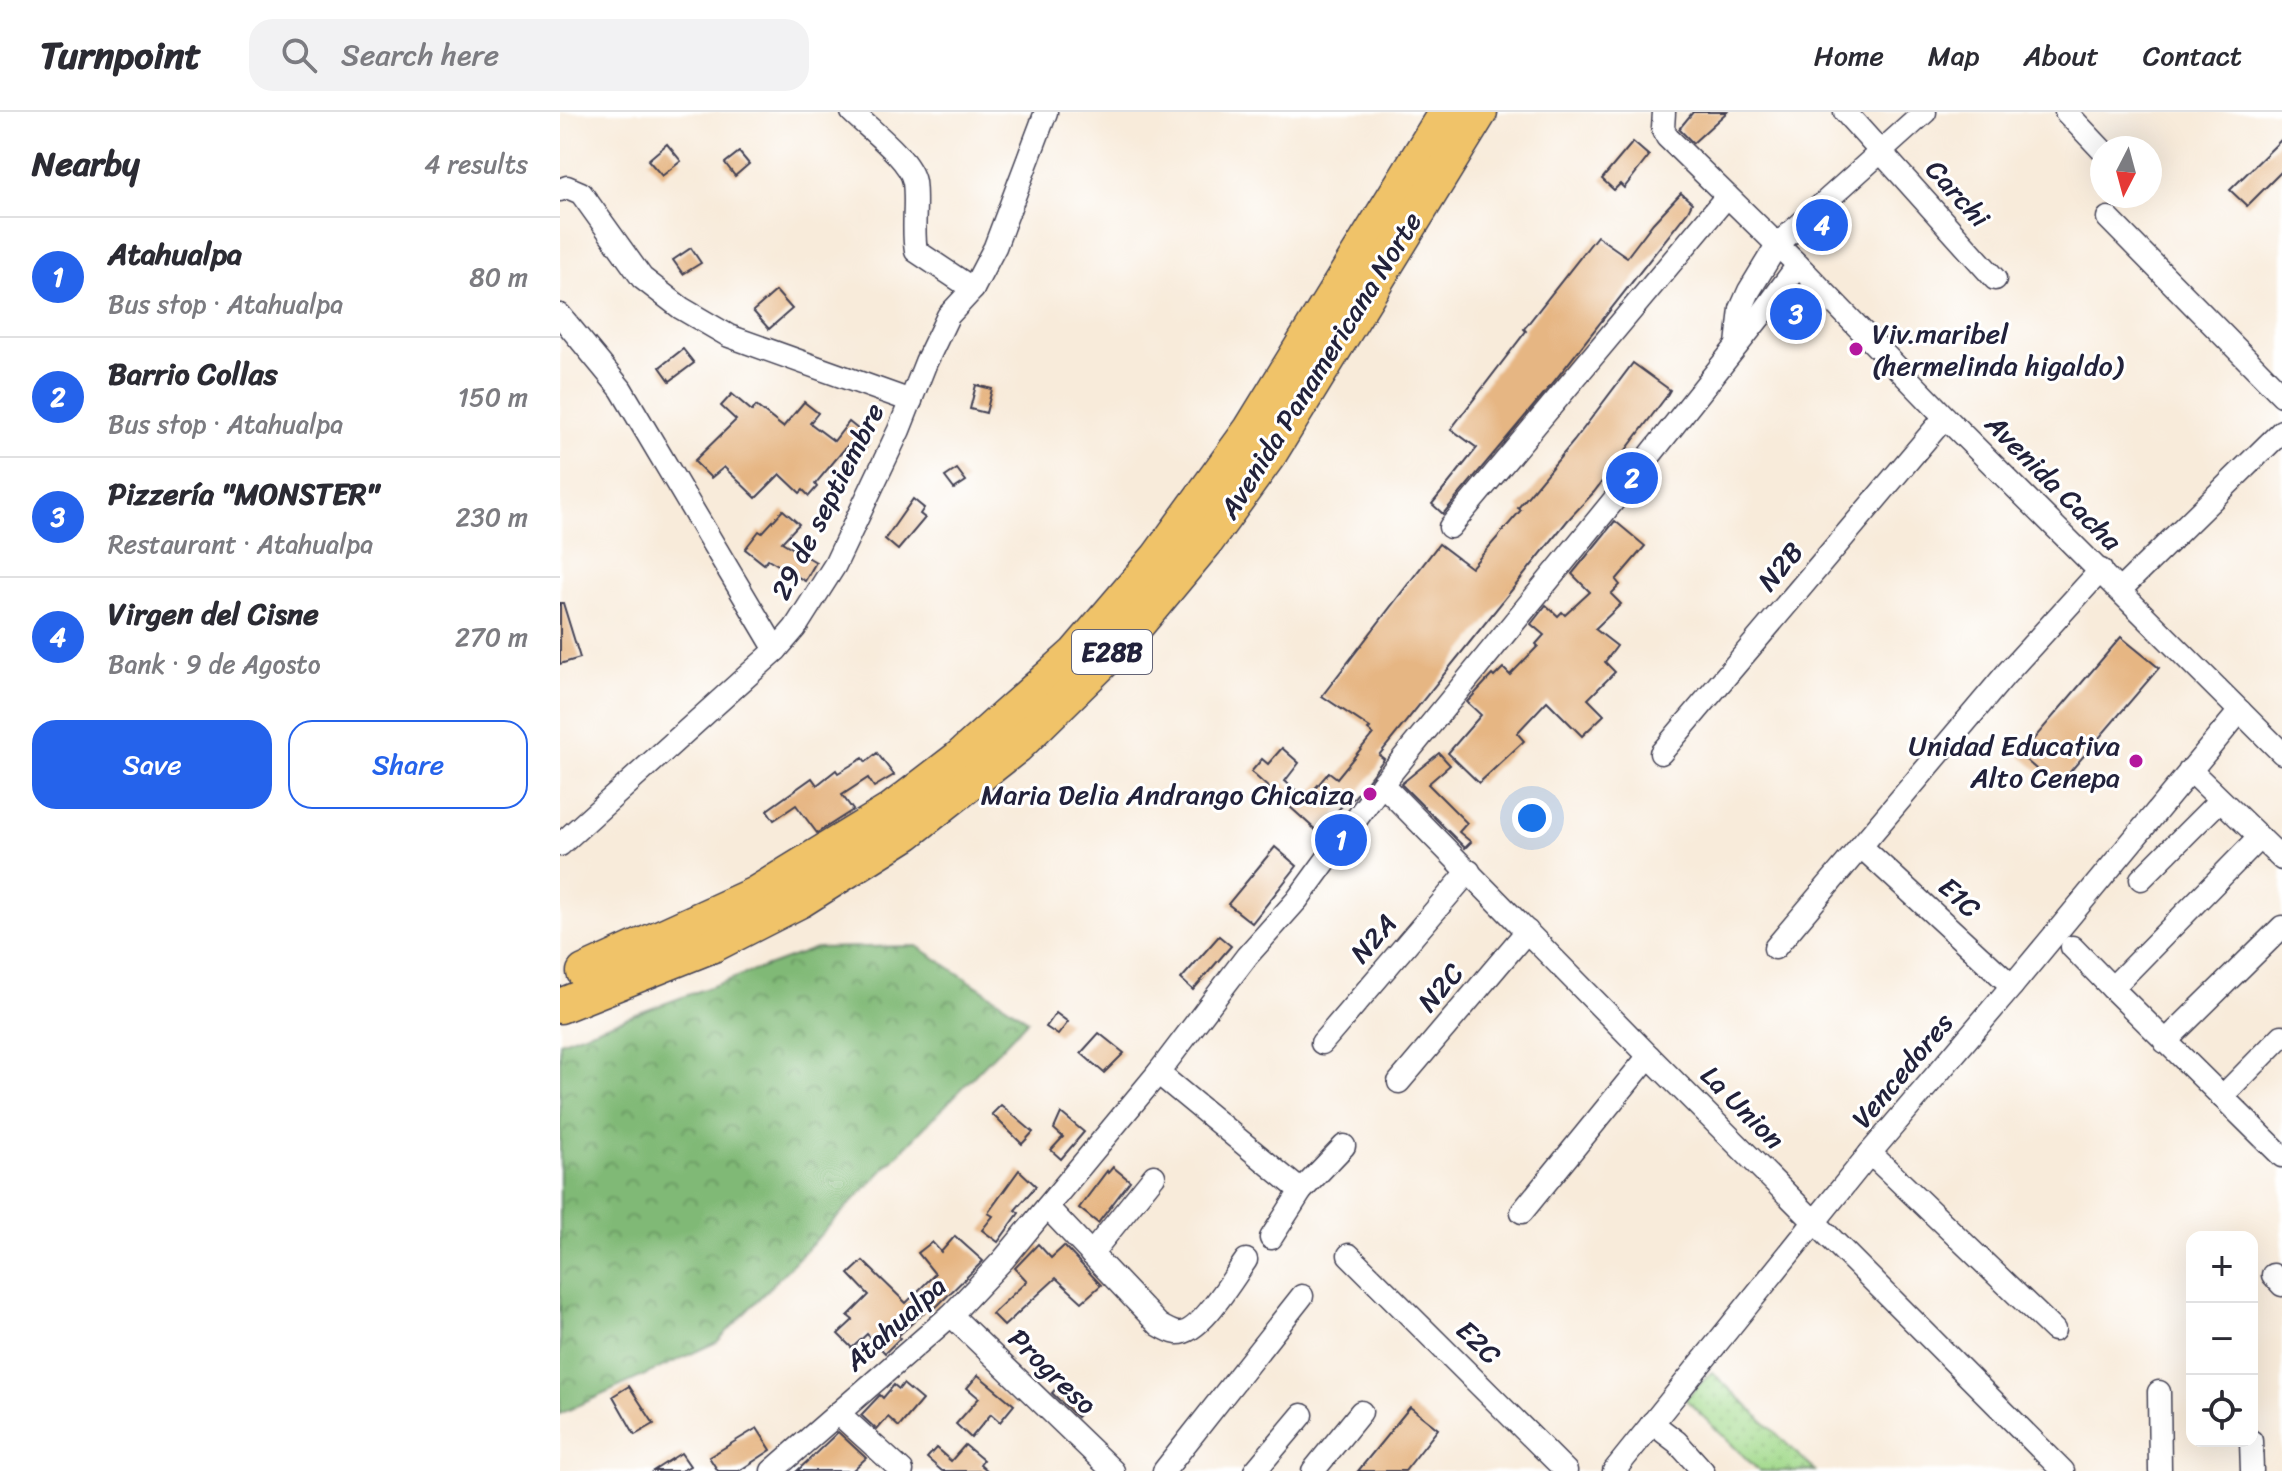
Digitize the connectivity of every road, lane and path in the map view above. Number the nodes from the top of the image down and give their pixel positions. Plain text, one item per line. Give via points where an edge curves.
1 (852, 112) edge
2 (1046, 112) edge
3 (1446, 112) edge
4 (1480, 112) edge
5 (1664, 112) edge
6 (1845, 112) edge
7 (1925, 112) edge
8 (2066, 112) edge
9 (2090, 137) edge
10 (1880, 151) junction
11 (560, 190) edge
12 (1727, 196) junction
13 (2108, 218) dead end
14 (1777, 245) junction
15 (1798, 265) junction
16 (1995, 279) dead end
17 (973, 289) junction
18 (560, 315) edge
19 (1737, 346) junction
20 (2282, 395) edge
21 (911, 401) junction
22 (1945, 417) junction
23 (2282, 431) edge
24 (1450, 527) dead end
25 (2101, 570) junction
26 (2120, 590) junction
27 (776, 650) junction
28 (2240, 711) junction
29 (2278, 741) edge
30 (1661, 753) dead end
31 (2190, 770) junction
32 (1382, 784) junction
33 (2220, 800) junction
34 (2259, 838) junction
35 (560, 845) edge
36 (1866, 851) dead end
37 (2282, 859) edge
38 (1469, 871) junction
39 (2141, 879) dead end
40 (2282, 927) edge
41 (1527, 931) junction
42 (2072, 947) dead end
43 (1775, 948) dead end
44 (560, 981) edge
45 (2012, 986) junction
46 (2112, 988) junction
47 (560, 1006) edge
48 (2282, 1036) edge
49 (2165, 1042) junction
50 (1322, 1043) dead end
51 (1649, 1056) junction
52 (1158, 1073) junction
53 (1399, 1082) dead end
54 (2222, 1097) junction
55 (1344, 1146) dead end
56 (1870, 1153) junction
57 (2281, 1153) edge
58 (1154, 1176) dead end
59 (1301, 1191) junction
60 (1047, 1207) junction
61 (1522, 1212) dead end
62 (1814, 1221) junction
63 (1271, 1238) dead end
64 (1091, 1254) junction
65 (1349, 1255) dead end
66 (1246, 1260) dead end
67 (1302, 1296) dead end
68 (951, 1315) junction
69 (2054, 1330) dead end
70 (2159, 1392) dead end
71 (1361, 1412) dead end
72 (838, 1413) junction
73 (1302, 1415) dead end
74 (1652, 1423) junction
75 (2251, 1447) edge
76 (1620, 1468) edge
77 (772, 1471) edge
78 (902, 1471) edge
79 (1113, 1471) edge
80 (1164, 1471) edge
81 (1255, 1471) edge
82 (1313, 1471) edge
83 (1566, 1471) edge
84 (1703, 1471) edge
85 (2063, 1471) edge
86 (2160, 1471) edge
87 (2252, 1471) edge

1 - 17 street via 906,163 914,180 916,251
2 - 17 street, 29 de septiembre via 995,247
3 - 44 highway, Avenida Panamericana Norte / E28B via 1251,429 1158,557 1075,654 971,748 890,811 755,894
4 - 47 highway, Avenida Panamericana Norte / E28B via 1269,455 1206,542 1123,642 1016,747 907,833 801,900 713,945
5 - 12 street, Avenida Cacha via 1665,135
6 - 10 street, Carchi
7 - 10 street
8 - 9 street
10 - 14 street
10 - 16 street, Carchi
11 - 21 street via 581,193 642,278 681,308 729,336
12 - 14 street, Avenida Cacha
12 - 24 street
13 - 20 street
14 - 15 street, Avenida Cacha
14 - 19 street via 1741,309
15 - 19 street, Atahualpa
15 - 22 street, Avenida Cacha
17 - 21 street, 29 de septiembre via 948,316
18 - 27 street via 621,389
19 - 32 street, Atahualpa
21 - 27 street, 29 de septiembre via 835,565
22 - 25 street, Avenida Cacha
22 - 30 street, N2B
23 - 26 street
25 - 26 street, Avenida Cacha
25 - 43 street via 2006,674
26 - 28 street, Avenida Cacha
27 - 35 street, 29 de septiembre
28 - 29 street, Avenida Cacha
28 - 31 street, Vencedores
31 - 33 street
31 - 45 street, Vencedores
32 - 38 street, La Union
32 - 52 street, Atahualpa
33 - 34 street
33 - 39 street
34 - 37 street
34 - 46 street
36 - 45 street, E1C
38 - 41 street, La Union
38 - 50 street, N2A
40 - 49 street
41 - 51 street, La Union
41 - 53 street, N2C
42 - 46 street
45 - 56 street, Vencedores
46 - 49 street
48 - 54 street
49 - 54 street
51 - 61 street
51 - 62 street, La Union
52 - 59 street
52 - 60 street, Atahualpa
54 - 57 street
55 - 59 street
56 - 62 street, Vencedores
56 - 69 street
58 - 64 street
59 - 63 street
60 - 64 street
60 - 68 street, Atahualpa
62 - 74 street, Vencedores
62 - 85 street, La Union
64 - 66 street via 1159,1325 1178,1334 1201,1321
65 - 83 street, E2C
67 - 80 street
68 - 72 street, Atahualpa
68 - 79 street, Progreso
70 - 86 street
71 - 82 street
72 - 77 street, Atahualpa
72 - 78 street
73 - 81 street
74 - 76 street, Vencedores
74 - 84 street
75 - 87 street

